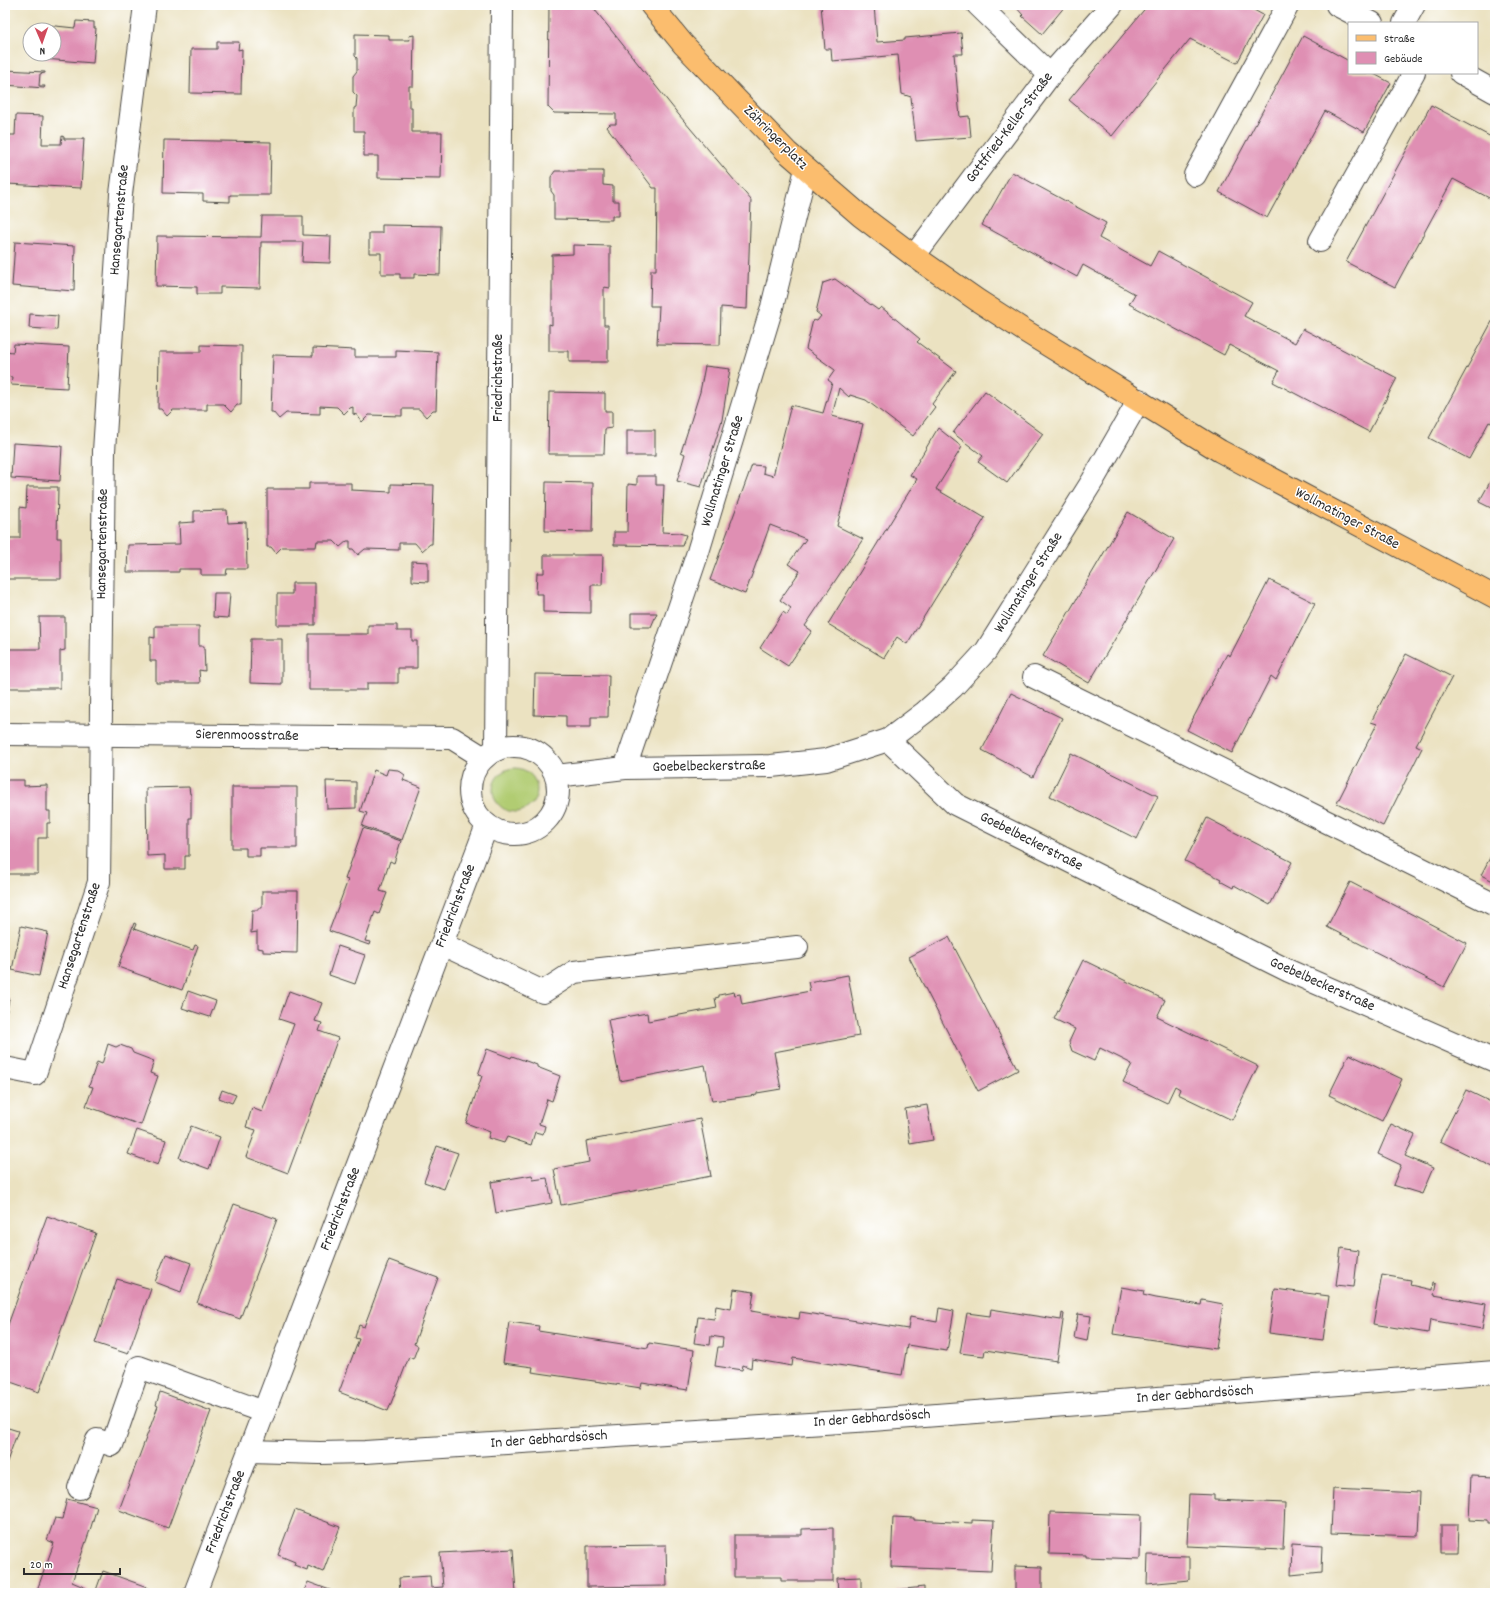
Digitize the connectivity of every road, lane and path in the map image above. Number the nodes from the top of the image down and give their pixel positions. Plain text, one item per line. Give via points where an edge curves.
1 (145, 5) edge
2 (502, 5) edge
3 (651, 5) edge
4 (978, 5) edge
5 (1112, 5) edge
6 (1288, 5) edge
7 (1337, 5) edge
8 (1414, 5) edge
9 (1370, 22) edge
10 (1405, 22) edge
11 (1413, 74) edge
12 (1463, 74) edge
13 (1050, 75) junction
14 (1495, 92) edge
15 (806, 169) junction
16 (1195, 175) dead end
17 (1320, 241) dead end
18 (914, 256) junction
19 (1139, 400) junction
20 (1495, 596) edge
21 (1034, 676) dead end
22 (5, 734) edge
23 (100, 734) junction
24 (888, 740) junction
25 (490, 754) junction
26 (625, 768) junction
27 (556, 776) junction
28 (487, 826) junction
29 (1495, 905) edge
30 (442, 944) junction
31 (797, 947) dead end
32 (1495, 1061) edge
33 (5, 1068) edge
34 (1495, 1372) edge
35 (264, 1412) junction
36 (249, 1451) junction
37 (79, 1488) dead end
38 (195, 1593) edge

1 - 23 street, Hansegartenstraße via 121,194 104,451
2 - 25 street, Friedrichstraße
3 - 15 main road, Zähringerplatz via 724,88
4 - 13 street
5 - 13 street, Gottfried-Keller-Straße
6 - 16 street
7 - 9 street
8 - 10 street
11 - 17 street
12 - 14 street
13 - 18 street, Gottfried-Keller-Straße
15 - 18 main road, Zähringerplatz via 861,216
15 - 26 street, Wollmatinger Straße via 772,307 698,552
18 - 19 main road, Wollmatinger Straße via 1019,327
19 - 20 main road, Wollmatinger Straße via 1236,460
19 - 24 street, Wollmatinger Straße via 1093,480 986,652 948,692
21 - 29 street
22 - 23 street, Sierenmoosstraße
23 - 25 street, Sierenmoosstraße via 452,738
23 - 33 street, Hansegartenstraße via 99,882 35,1074
24 - 26 street, Goebelbeckerstraße via 826,760 771,766
24 - 32 street, Goebelbeckerstraße via 955,804 1288,971
25 - 27 street via 510,746 525,747 538,753 549,763
25 - 28 street via 477,767 471,785 471,799
26 - 27 street, Goebelbeckerstraße
27 - 28 street via 557,800 546,820 537,828 514,834
28 - 30 street, Friedrichstraße
30 - 31 street via 543,992 574,972
30 - 35 street, Friedrichstraße
34 - 36 street, In der Gebhardsösch via 872,1420 381,1451
35 - 36 street, Friedrichstraße
35 - 37 street via 139,1367 112,1445 97,1440
36 - 38 street, Friedrichstraße

